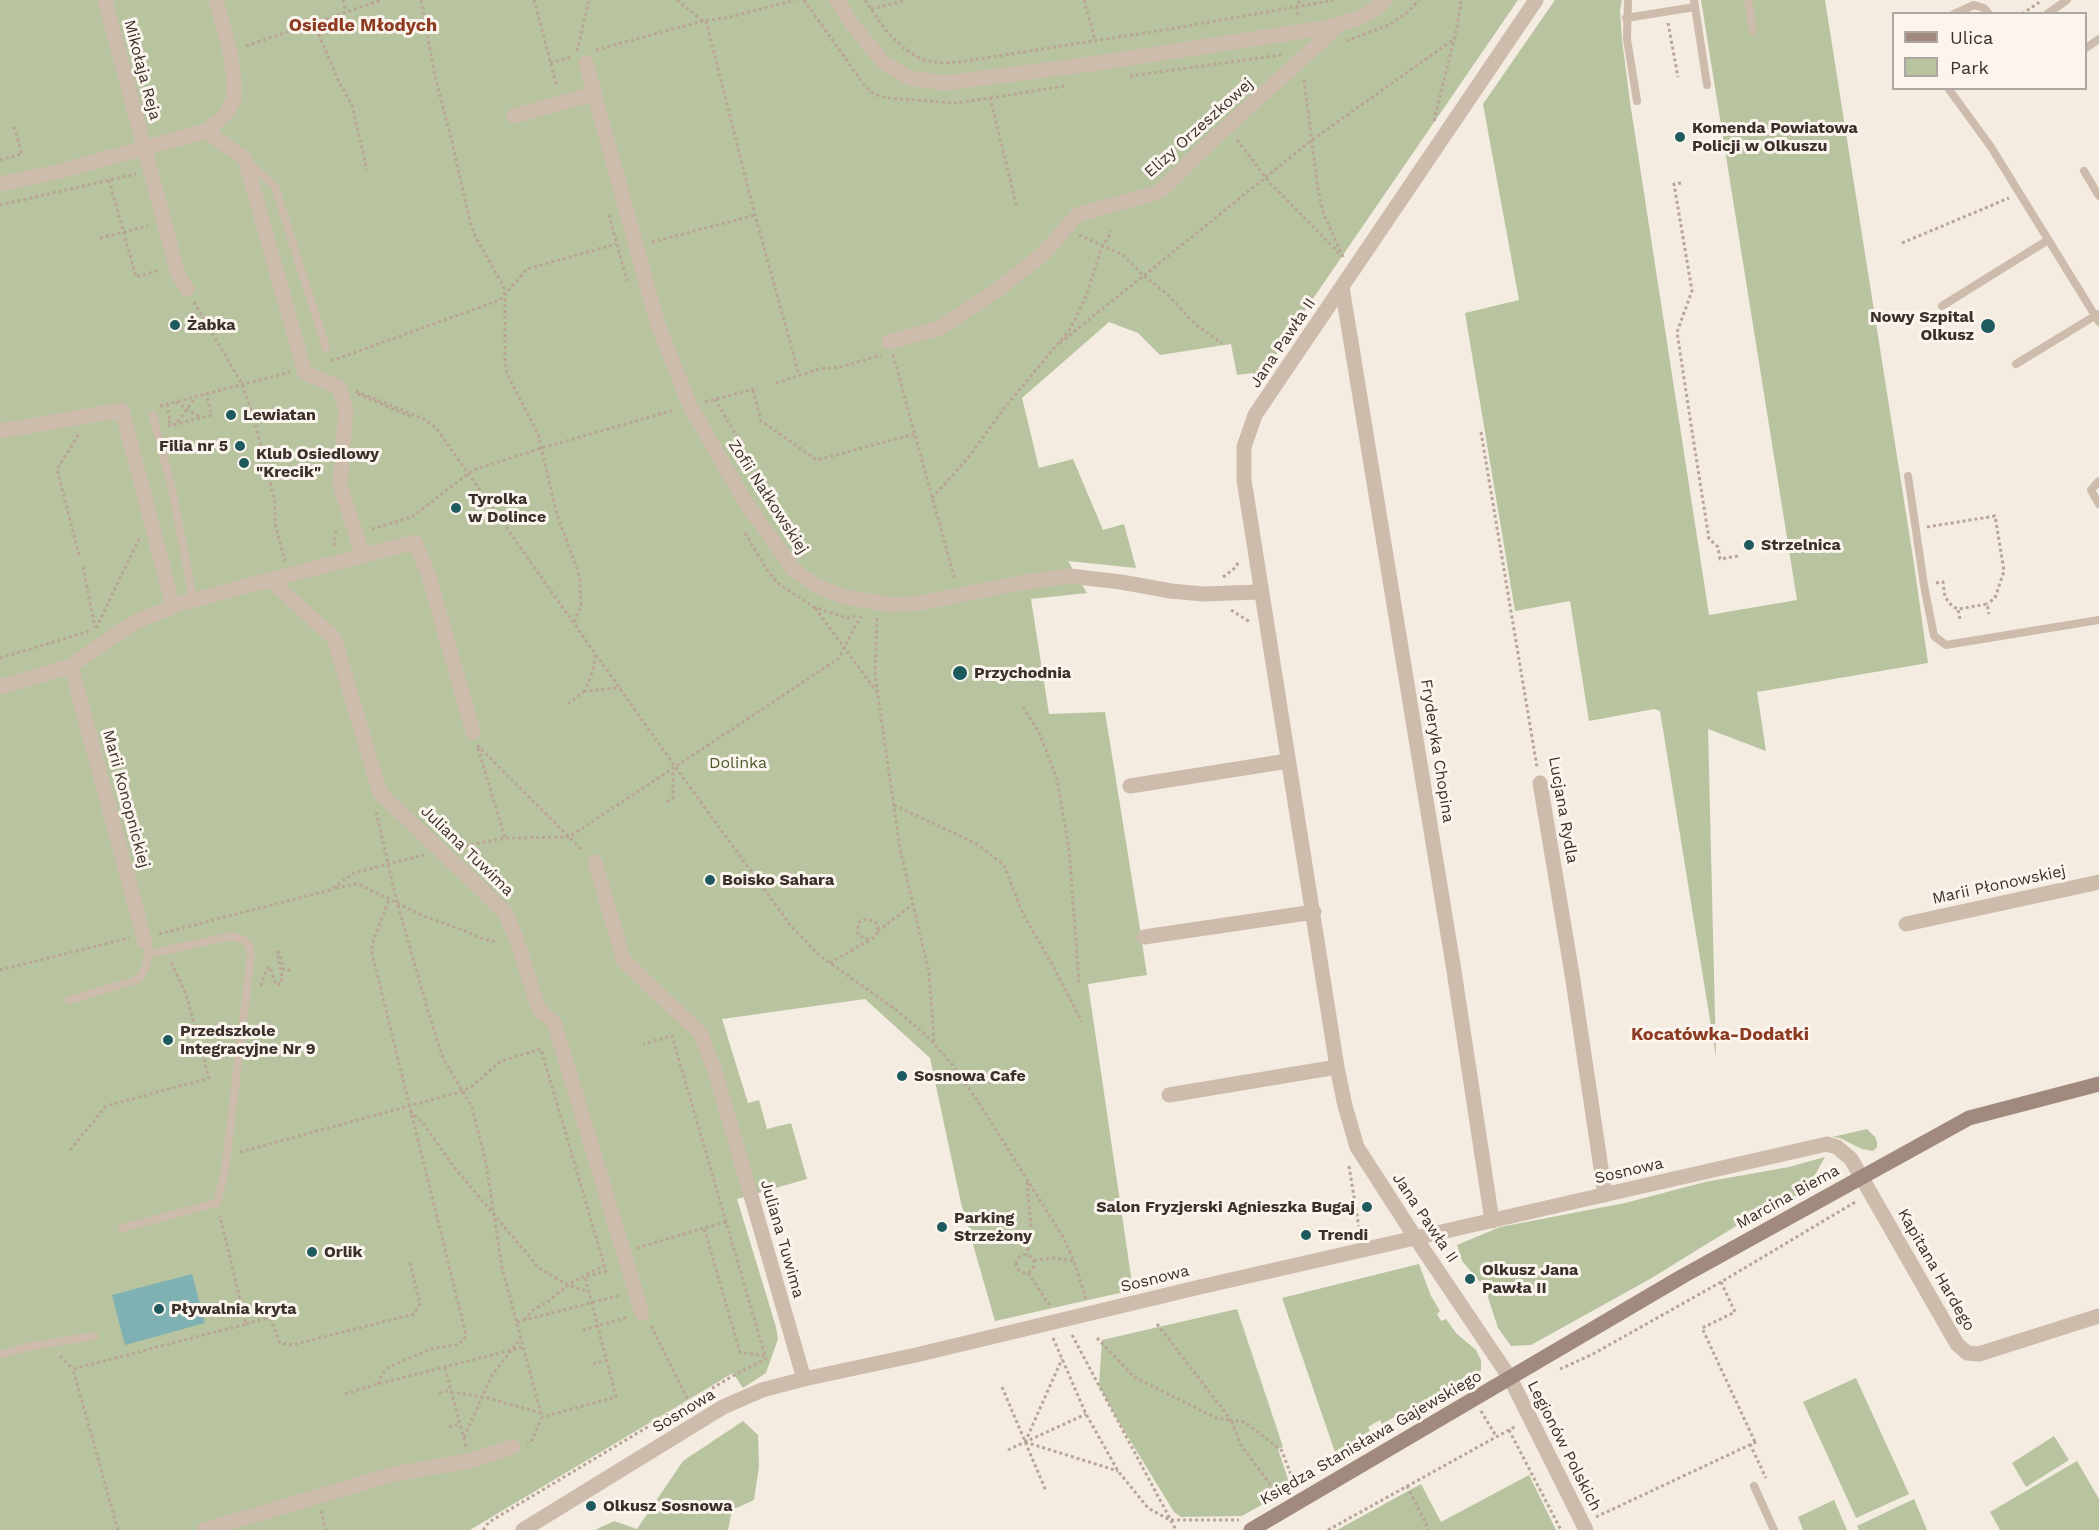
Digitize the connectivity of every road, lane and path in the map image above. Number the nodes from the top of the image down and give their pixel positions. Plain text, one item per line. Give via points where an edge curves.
1 (105, 0) edge
2 (216, 0) edge
3 (343, 0) edge
4 (382, 0) edge
5 (421, 0) edge
6 (534, 0) edge
7 (677, 0) edge
8 (795, 0) edge
9 (837, 0) edge
10 (865, 0) edge
11 (906, 0) edge
12 (1084, 0) edge
13 (1334, 0) edge
14 (1385, 0) edge
15 (1461, 0) edge
16 (1536, 0) edge
17 (1628, 0) edge
18 (1748, 0) edge
19 (2042, 0) edge
20 (2067, 0) edge
21 (1694, 4) edge
22 (871, 9) junction
23 (346, 12) junction
24 (1665, 12) junction
25 (1958, 12) edge
26 (1987, 12) edge
27 (2025, 12) edge
28 (2050, 12) edge
29 (1626, 18) junction
30 (704, 21) junction
31 (314, 23) junction
32 (1340, 25) junction
33 (1754, 31) dead end
34 (1454, 39) junction
35 (1095, 40) junction
36 (230, 52) junction
37 (583, 57) junction
38 (1302, 59) junction
39 (550, 63) junction
40 (1678, 77) dead end
41 (1707, 85) dead end
42 (1949, 90) edge
43 (593, 94) junction
44 (1637, 101) dead end
45 (561, 103) junction
46 (514, 116) dead end
47 (1433, 123) dead end
48 (14, 126) dead end
49 (1227, 127) junction
50 (206, 131) junction
51 (1312, 140) junction
52 (144, 149) junction
53 (245, 159) junction
54 (0, 160) edge
55 (367, 170) dead end
56 (150, 171) junction
57 (2084, 171) dead end
58 (1266, 178) junction
59 (109, 180) junction
60 (1681, 183) dead end
61 (0, 184) edge
62 (1012, 188) dead end
63 (2019, 194) junction
64 (2099, 196) edge
65 (0, 205) edge
66 (1017, 207) dead end
67 (754, 215) junction
68 (134, 230) dead end
69 (1073, 231) dead end
70 (1112, 231) dead end
71 (123, 232) junction
72 (100, 238) dead end
73 (2048, 240) junction
74 (1902, 243) dead end
75 (616, 244) dead end
76 (636, 247) junction
77 (1102, 247) junction
78 (146, 274) dead end
79 (1144, 276) junction
80 (1342, 287) junction
81 (187, 289) joint
82 (505, 296) junction
83 (1942, 306) dead end
84 (2098, 317) edge
85 (1060, 343) junction
86 (1222, 344) dead end
87 (891, 347) junction
88 (326, 348) dead end
89 (339, 359) dead end
90 (2016, 364) dead end
91 (800, 375) junction
92 (272, 376) dead end
93 (776, 383) dead end
94 (242, 384) junction
95 (349, 388) dead end
96 (758, 388) dead end
97 (753, 390) junction
98 (206, 394) junction
99 (196, 396) junction
100 (362, 396) dead end
101 (715, 399) junction
102 (176, 402) junction
103 (166, 404) junction
104 (690, 406) junction
105 (159, 407) dead end
106 (187, 409) junction
107 (674, 410) dead end
108 (91, 415) junction
109 (153, 415) dead end
110 (412, 417) dead end
111 (200, 418) junction
112 (173, 425) junction
113 (157, 429) junction
114 (0, 431) edge
115 (1481, 432) dead end
116 (915, 434) junction
117 (542, 448) junction
118 (468, 474) junction
119 (744, 476) dead end
120 (1908, 476) dead end
121 (2099, 482) edge
122 (932, 498) junction
123 (2099, 504) edge
124 (1916, 528) junction
125 (356, 533) junction
126 (154, 535) junction
127 (79, 555) dead end
128 (1242, 555) dead end
129 (363, 556) junction
130 (1738, 556) dead end
131 (83, 567) dead end
132 (289, 574) junction
133 (269, 579) junction
134 (1214, 579) dead end
135 (957, 585) dead end
136 (1924, 585) junction
137 (1260, 592) junction
138 (193, 599) junction
139 (1987, 604) junction
140 (173, 606) junction
141 (1226, 607) dead end
142 (1958, 609) junction
143 (861, 614) junction
144 (1989, 614) dead end
145 (877, 616) junction
146 (885, 616) dead end
147 (1960, 619) dead end
148 (2099, 620) edge
149 (574, 623) junction
150 (1254, 625) dead end
151 (844, 649) junction
152 (596, 653) junction
153 (72, 666) junction
154 (0, 687) edge
155 (620, 688) junction
156 (585, 692) junction
157 (877, 693) junction
158 (568, 704) dead end
159 (1023, 707) dead end
160 (473, 732) joint
161 (478, 747) junction
162 (1288, 761) junction
163 (674, 769) junction
164 (1540, 783) joint
165 (1130, 786) dead end
166 (667, 802) dead end
167 (894, 805) junction
168 (375, 809) dead end
169 (569, 837) junction
170 (506, 838) dead end
171 (522, 838) dead end
172 (595, 862) joint
173 (362, 871) dead end
174 (2099, 882) edge
175 (331, 889) junction
176 (389, 898) junction
177 (397, 902) junction
178 (913, 904) junction
179 (1314, 912) junction
180 (1906, 924) dead end
181 (878, 931) junction
182 (1144, 937) dead end
183 (871, 939) junction
184 (145, 942) junction
185 (496, 942) dead end
186 (166, 950) junction
187 (830, 963) junction
188 (0, 970) edge
189 (293, 970) dead end
190 (1079, 983) dead end
191 (247, 987) junction
192 (69, 1000) dead end
193 (1082, 1022) dead end
194 (934, 1043) junction
195 (643, 1044) dead end
196 (1337, 1067) junction
197 (2099, 1084) edge
198 (464, 1091) junction
199 (1169, 1095) dead end
200 (409, 1109) junction
201 (70, 1150) dead end
202 (227, 1156) junction
203 (1348, 1160) dead end
204 (1862, 1177) junction
205 (1027, 1180) junction
206 (1605, 1195) junction
207 (1865, 1197) dead end
208 (217, 1203) junction
209 (494, 1213) junction
210 (1492, 1221) junction
211 (726, 1222) junction
212 (122, 1228) dead end
213 (704, 1228) junction
214 (1360, 1236) dead end
215 (1415, 1237) junction
216 (623, 1251) junction
217 (1027, 1255) junction
218 (1034, 1260) junction
219 (1074, 1261) junction
220 (410, 1262) dead end
221 (604, 1264) junction
222 (1028, 1273) junction
223 (1721, 1282) junction
224 (568, 1285) junction
225 (588, 1292) junction
226 (625, 1294) dead end
227 (591, 1303) junction
228 (1087, 1304) dead end
229 (286, 1313) dead end
230 (642, 1313) junction
231 (2099, 1316) edge
232 (270, 1318) junction
233 (525, 1320) junction
234 (516, 1322) junction
235 (1056, 1322) junction
236 (246, 1324) junction
237 (1157, 1324) dead end
238 (597, 1326) junction
239 (583, 1330) dead end
240 (1072, 1333) dead end
241 (94, 1336) dead end
242 (521, 1338) junction
243 (1053, 1338) dead end
244 (1097, 1338) dead end
245 (523, 1347) junction
246 (512, 1350) junction
247 (0, 1355) edge
248 (60, 1356) dead end
249 (765, 1356) junction
250 (1062, 1359) junction
251 (607, 1360) junction
252 (592, 1364) dead end
253 (445, 1368) junction
254 (74, 1369) junction
255 (1560, 1369) dead end
256 (1510, 1378) junction
257 (804, 1379) junction
258 (378, 1384) junction
259 (1002, 1387) dead end
260 (451, 1391) junction
261 (439, 1393) dead end
262 (345, 1394) dead end
263 (484, 1397) junction
264 (689, 1402) junction
265 (1086, 1414) junction
266 (542, 1415) junction
267 (1231, 1420) junction
268 (460, 1424) junction
269 (1521, 1424) dead end
270 (449, 1427) dead end
271 (1509, 1430) junction
272 (464, 1437) junction
273 (1025, 1442) junction
274 (513, 1447) joint
275 (1008, 1450) dead end
276 (470, 1461) junction
277 (1118, 1471) junction
278 (1407, 1486) junction
279 (1754, 1486) dead end
280 (1295, 1488) dead end
281 (1046, 1491) dead end
282 (1280, 1497) dead end
283 (1170, 1520) junction
284 (325, 1524) dead end
285 (1590, 1524) edge
286 (1246, 1525) edge
287 (118, 1530) edge
288 (204, 1530) edge
289 (326, 1530) edge
290 (483, 1530) edge
291 (523, 1530) edge
292 (1176, 1530) edge
293 (1328, 1530) edge
294 (1430, 1530) edge
295 (1561, 1530) edge
296 (1774, 1530) edge

1 - 52 street, Mikołaja Reja
2 - 36 street
3 - 23 path
4 - 23 path
5 - 82 path via 470,222 499,275
6 - 39 path
7 - 30 path
8 - 30 path
9 - 32 street, Elizy Orzeszkowej via 884,63 910,78 930,82 1091,64
10 - 22 path
11 - 22 path
12 - 35 path
13 - 35 path
14 - 32 street, Elizy Orzeszkowej via 1359,18
15 - 34 path
16 - 80 street, Jana Pawła II
17 - 29 lane
18 - 33 lane
19 - 27 path
20 - 28 lane
21 - 24 lane
21 - 41 lane
22 - 35 path via 906,51 940,63
23 - 31 path
24 - 29 lane
24 - 40 path
25 - 26 lane via 1974,5
29 - 44 lane
30 - 37 path
30 - 67 path
31 - 36 path
31 - 55 path via 352,105
32 - 38 street, Elizy Orzeszkowej
34 - 47 path
34 - 51 path
36 - 50 street via 234,99 225,115
37 - 39 path
37 - 43 street, Zofii Nałkowskiej
38 - 49 street, Elizy Orzeszkowej
38 - 51 path
39 - 45 path
42 - 63 lane
43 - 45 street
43 - 76 street, Zofii Nałkowskiej
45 - 46 street
48 - 54 path via 22,154
49 - 58 path
49 - 87 street, Elizy Orzeszkowej via 1159,192 1077,215 1044,254 986,297 940,328
50 - 52 street
50 - 53 street
51 - 58 path
51 - 58 path via 1324,215 1344,259
52 - 56 street, Mikołaja Reja
52 - 61 street
53 - 88 lane via 275,187
53 - 125 street via 305,373 339,387 346,409 340,485
56 - 59 path
56 - 81 street, Mikołaja Reja via 178,274
57 - 64 lane
58 - 79 path
59 - 65 path
59 - 71 path
60 - 130 path via 1674,184 1692,291 1677,332 1692,431 1709,539 1718,547 1720,559
62 - 66 path
63 - 73 lane
63 - 74 path
67 - 76 path
67 - 91 path
68 - 71 path
69 - 77 path
70 - 77 path
71 - 72 path
71 - 78 path via 136,277
73 - 83 lane
73 - 84 lane
75 - 82 path via 527,269
76 - 104 street, Zofii Nałkowskiej via 657,322
77 - 79 path via 1123,255
77 - 85 path via 1085,299
79 - 85 path
79 - 86 path
80 - 137 street, Jana Pawła II via 1255,415 1244,447 1244,480
80 - 210 street, Fryderyka Chopina
81 - 94 path
82 - 89 path
82 - 117 path via 507,374
84 - 90 lane
85 - 122 path
87 - 91 path via 841,367
87 - 116 path
91 - 93 path
92 - 94 path
94 - 98 path
94 - 132 path via 275,501 275,524
95 - 118 path via 433,425
96 - 97 path
97 - 101 path
97 - 116 path via 761,421 817,460
98 - 99 path
98 - 111 path via 212,415
99 - 102 path
99 - 106 path
100 - 110 path
101 - 104 path
101 - 119 path via 748,456
102 - 103 path
102 - 106 path
103 - 105 path
103 - 112 path
104 - 137 street, Zofii Nałkowskiej via 746,503 794,570 818,587 845,597 893,604 920,603 1069,576 1203,594
106 - 111 path
106 - 112 path
107 - 117 path
108 - 114 street
108 - 126 street via 122,410
108 - 127 path via 57,468
109 - 113 lane
111 - 112 path
112 - 113 path
113 - 138 lane
115 - 164 path, Lucjana Rydla
116 - 122 path
117 - 118 path
117 - 149 path via 557,515 580,581 581,606
118 - 125 path via 412,518
118 - 149 path
120 - 124 lane
121 - 123 lane via 2091,490
122 - 135 path
124 - 136 lane
124 - 139 path via 1995,516 2004,571 1995,598
125 - 129 street
126 - 131 path via 139,539 96,630
126 - 140 street
128 - 134 path via 1235,568
129 - 132 street
129 - 160 street via 415,542 429,576
132 - 133 street
133 - 138 street
133 - 216 street, Juliana Tuwima via 334,638 380,793 505,912 539,1010 554,1022
136 - 142 path via 1943,582 1945,597
136 - 148 lane via 1934,636 1946,645
137 - 162 street, Jana Pawła II
138 - 140 street
139 - 142 path
139 - 144 path
140 - 153 street via 133,623
141 - 150 path
142 - 147 path
143 - 145 path
143 - 151 path
143 - 151 path via 847,618 814,607
145 - 146 path
145 - 157 path
149 - 152 path
151 - 157 path
151 - 163 path via 838,659
152 - 155 path
152 - 156 path
153 - 154 street
153 - 184 street, Marii Konopnickiej
155 - 156 path
155 - 163 path
156 - 158 path
157 - 167 path
159 - 190 path via 1039,732 1057,779 1069,849
160 - 161 path
161 - 169 path
161 - 170 path
162 - 165 street
162 - 179 street, Jana Pawła II
163 - 166 path via 673,798
163 - 169 path
163 - 187 path via 791,926
164 - 206 street, Lucjana Rydla
167 - 178 path via 903,869
167 - 193 path via 977,844 1004,865 1023,914
168 - 177 path
169 - 171 path
169 - 172 path
172 - 257 street, Juliana Tuwima via 624,961 701,1034
173 - 175 path
174 - 180 street, Marii Płonowskiej
175 - 176 path via 354,884
175 - 184 path
176 - 177 path
176 - 200 path via 372,953
177 - 185 path via 426,917
177 - 198 path via 443,1058
178 - 181 path
178 - 194 path via 929,973
179 - 182 street
179 - 196 street, Jana Pawła II
181 - 183 path
181 - 183 path via 872,919 858,923 860,937
183 - 187 path
184 - 186 lane
184 - 188 path
184 - 192 lane via 146,967 140,977
186 - 191 lane via 225,937 243,939 251,955
186 - 201 path via 186,994 209,1078 106,1106
187 - 194 path via 895,1009
189 - 191 path via 284,970 277,952 281,984 276,985 270,967 261,986
191 - 202 lane
194 - 205 path via 981,1106
195 - 211 path via 672,1036
196 - 199 street
196 - 215 street, Jana Pawła II via 1357,1147
197 - 204 street, Marcina Biema via 1969,1118
198 - 200 path
198 - 209 path via 486,1163
198 - 221 path via 501,1061 542,1049
200 - 202 path
200 - 209 path
200 - 258 path via 466,1335 464,1341 455,1345 431,1349 389,1367
202 - 208 lane
203 - 214 path
204 - 206 street, Sosnowa via 1851,1159 1827,1144
204 - 231 street, Kapitana Hardego via 1957,1344 1967,1353 1979,1354
204 - 256 street, Marcina Biema
205 - 217 path
205 - 219 path
206 - 210 street, Sosnowa
207 - 223 path
208 - 212 lane
208 - 236 path
209 - 224 path via 539,1268
209 - 234 path via 502,1268
210 - 215 street, Sosnowa
211 - 213 path
211 - 249 path
213 - 216 path
213 - 249 path via 740,1352
215 - 235 street, Sosnowa
215 - 256 street, Jana Pawła II
216 - 230 street, Juliana Tuwima
217 - 218 path
217 - 222 path via 1019,1257 1016,1266 1022,1273
218 - 219 path
218 - 222 path via 1033,1270
219 - 228 path
220 - 232 path via 420,1304 414,1314 292,1345 280,1343
221 - 224 path
221 - 225 path via 606,1271 585,1277
222 - 235 path
223 - 255 path
223 - 285 path via 1734,1312 1702,1328 1756,1441
224 - 225 path
224 - 233 path
225 - 227 path
226 - 227 path
227 - 233 path
227 - 238 path
229 - 232 path
230 - 238 path
230 - 264 path
232 - 236 path
233 - 234 path
234 - 242 path
235 - 257 street, Sosnowa
236 - 254 path
237 - 267 path
238 - 239 path
238 - 251 path
240 - 283 path
241 - 247 lane
242 - 245 path
242 - 246 path
243 - 250 path
244 - 267 path via 1134,1377 1216,1418
245 - 246 path
245 - 266 path
246 - 253 path
246 - 263 path via 492,1375
248 - 254 path
249 - 264 path via 766,1359
250 - 265 path
250 - 273 path
251 - 252 path
251 - 266 path via 616,1397
253 - 258 path
253 - 260 path
254 - 287 path
256 - 285 street, Legionów Polskich
256 - 286 street, Księdza Stanisława Gajewskiego
257 - 291 street, Sosnowa via 762,1390 723,1407
258 - 262 path
259 - 273 path
260 - 261 path
260 - 263 path
260 - 268 path
263 - 266 path
263 - 272 path
264 - 290 path via 489,1522
265 - 273 path
265 - 277 path
266 - 274 path via 531,1442
267 - 280 path via 1245,1422 1282,1451
267 - 282 path via 1241,1445
268 - 270 path
268 - 272 path
269 - 271 path
271 - 278 path
271 - 295 path
272 - 276 path
273 - 275 path
273 - 277 path
273 - 281 path
274 - 276 street
276 - 288 street via 394,1474
277 - 283 path via 1148,1508
278 - 293 path
278 - 294 path
279 - 296 lane
283 - 286 path
283 - 292 path
284 - 289 path

